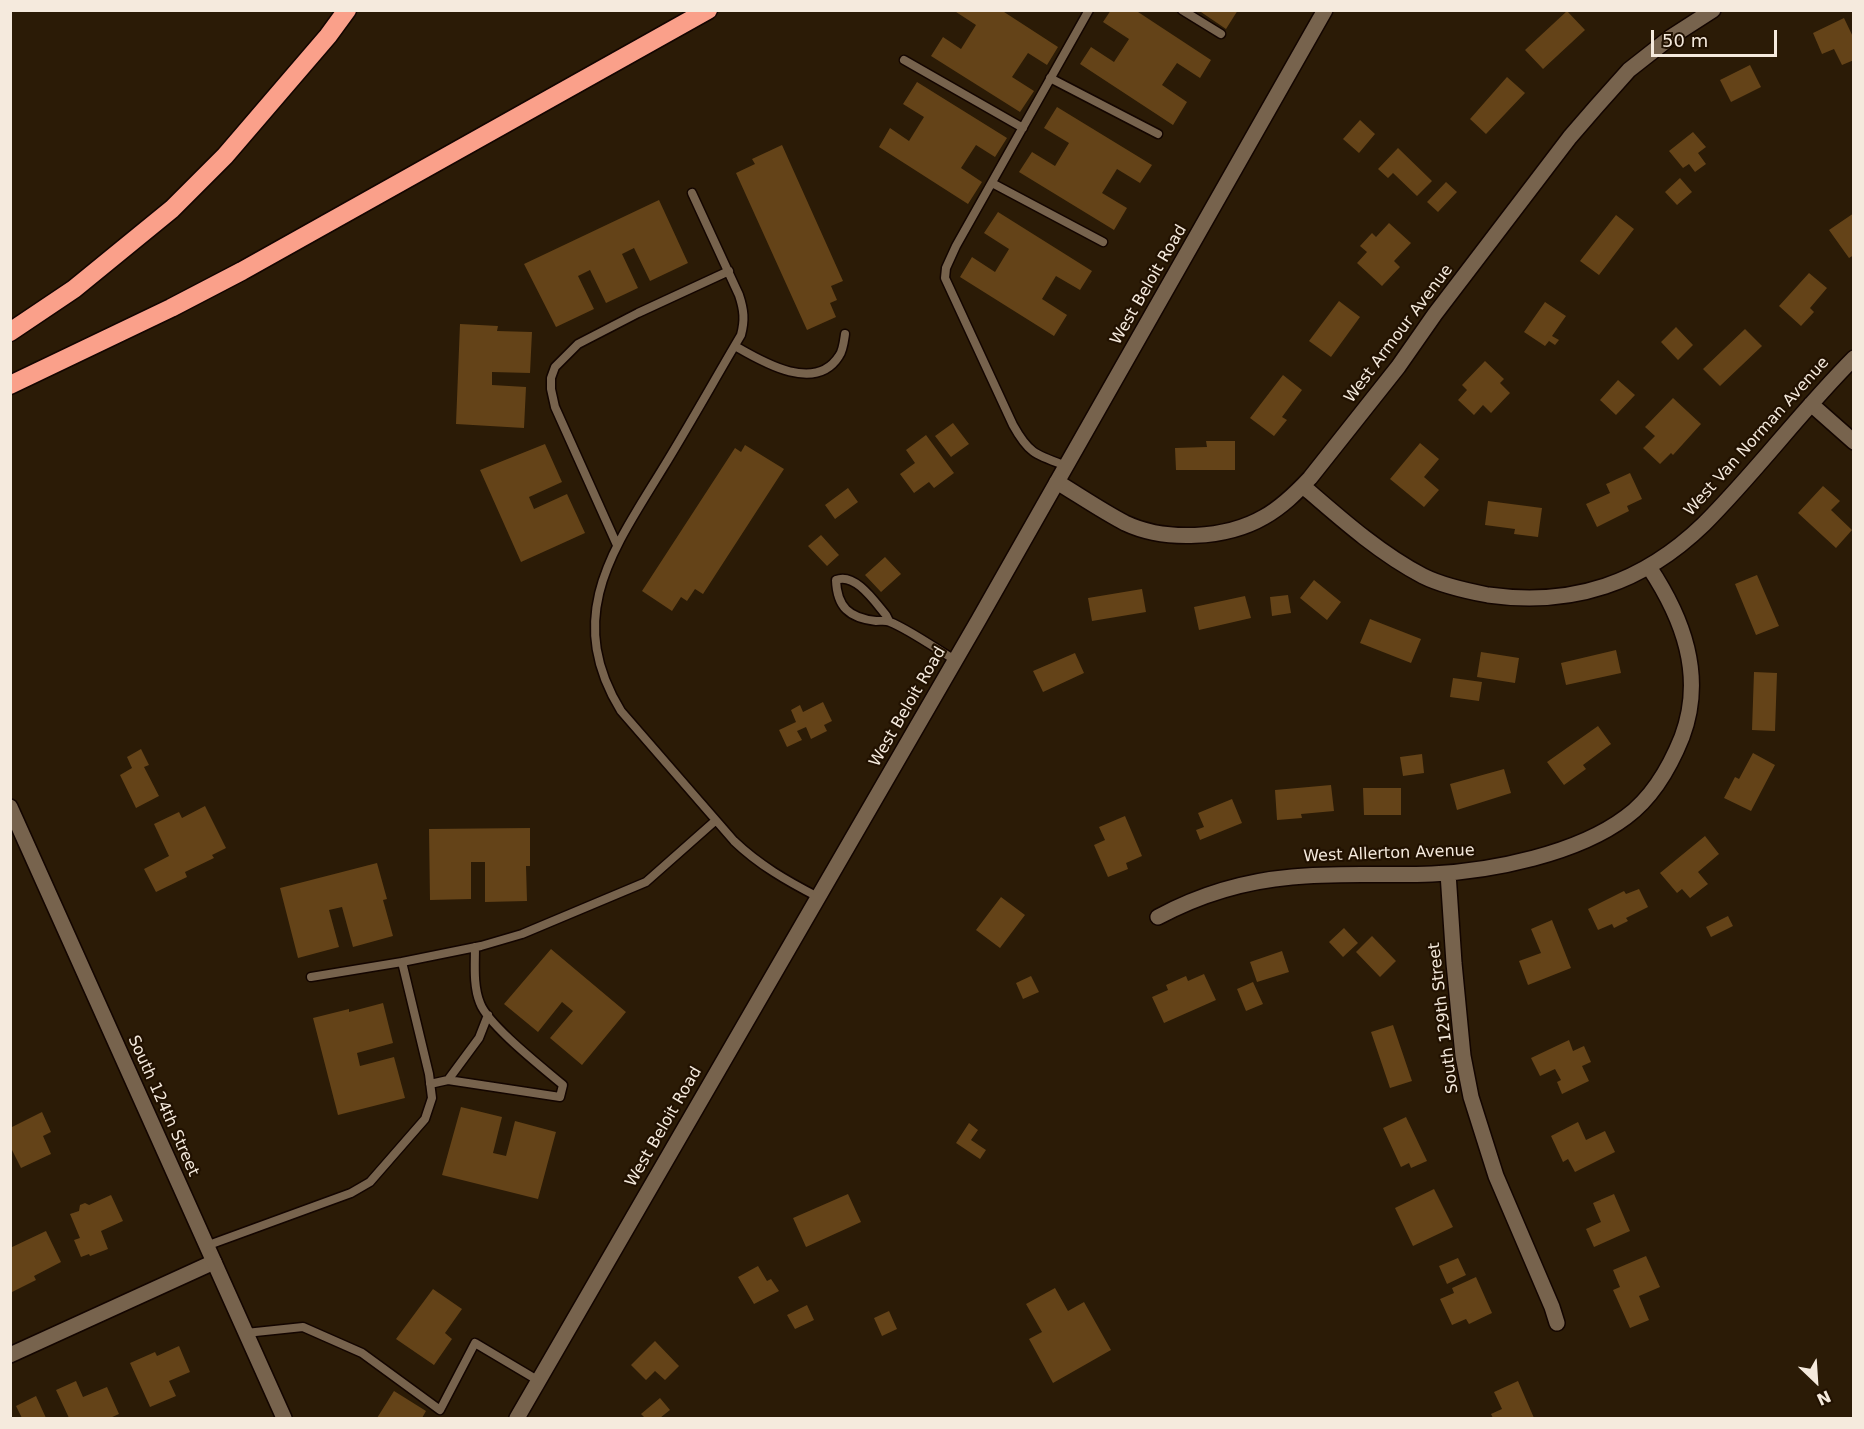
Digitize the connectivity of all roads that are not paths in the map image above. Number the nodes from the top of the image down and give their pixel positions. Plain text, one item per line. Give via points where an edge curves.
1 (347, 10) edge
2 (708, 10) edge
3 (1089, 10) edge
4 (1182, 10) edge
5 (1325, 10) edge
6 (1713, 10) edge
7 (1221, 34) dead end
8 (904, 60) dead end
9 (1050, 78) junction
10 (1023, 128) junction
11 (1158, 134) dead end
12 (992, 183) junction
13 (692, 193) dead end
14 (1103, 242) dead end
15 (729, 271) junction
16 (10, 332) edge
17 (845, 334) dead end
18 (735, 346) junction
19 (1854, 358) edge
20 (10, 385) edge
21 (1811, 404) junction
22 (1854, 442) edge
23 (1067, 465) junction
24 (1057, 483) junction
25 (1303, 486) junction
26 (617, 545) junction
27 (1649, 567) junction
28 (889, 621) junction
29 (955, 660) junction
30 (10, 807) edge
31 (716, 821) junction
32 (1448, 873) junction
33 (818, 897) junction
34 (1158, 917) dead end
35 (475, 947) junction
36 (402, 962) junction
37 (311, 977) dead end
38 (488, 1015) junction
39 (448, 1080) junction
40 (430, 1084) junction
41 (206, 1246) junction
42 (214, 1262) junction
43 (1557, 1323) dead end
44 (246, 1333) junction
45 (10, 1355) edge
46 (538, 1381) junction
47 (284, 1419) edge
48 (517, 1419) edge

1 - 16 highway via 225,156 172,209 91,276
2 - 20 highway via 242,271
3 - 9 lane
4 - 7 lane
5 - 23 street, West Beloit Road
6 - 25 street, West Armour Avenue via 1671,36 1629,70 1570,137 1398,367
8 - 10 lane
9 - 10 lane
9 - 11 lane
10 - 12 lane
12 - 14 lane
12 - 23 lane via 948,260 947,286 1024,445
13 - 15 lane
15 - 18 lane via 744,310 744,323
15 - 26 lane via 578,344 555,367 551,388 555,407
17 - 18 lane via 840,356 817,372 792,373 768,365
18 - 26 lane
19 - 21 street, West Van Norman Avenue
21 - 22 street
21 - 27 street, West Van Norman Avenue via 1704,524
23 - 24 street, West Beloit Road
24 - 25 street, West Armour Avenue via 1126,523 1168,535 1190,536 1232,530 1262,519
24 - 29 street, West Beloit Road
25 - 27 street, West Van Norman Avenue via 1405,566 1437,582 1474,592 1534,598 1570,596 1613,585
26 - 31 lane via 597,597 594,621 602,671 611,694 632,726
27 - 32 street, West Allerton Avenue via 1678,618 1692,668 1685,728 1667,769 1635,810 1598,834 1523,861
28 - 28 lane via 855,616 843,608 836,580 851,579
28 - 29 lane
29 - 33 street, West Beloit Road
30 - 41 street, South 124th Street
31 - 33 lane via 750,857
31 - 35 lane via 646,882 522,934
32 - 34 street, West Allerton Avenue via 1281,878 1213,894
32 - 43 street, South 129th Street via 1463,1056 1471,1097 1496,1176
33 - 46 street, West Beloit Road
35 - 36 lane
35 - 38 lane via 478,996
36 - 37 lane
36 - 40 lane
38 - 39 lane via 479,1038
38 - 39 lane via 563,1085 560,1097
39 - 40 lane
40 - 41 lane via 432,1098 425,1119 370,1182 351,1193
41 - 42 street, South 124th Street
42 - 44 street, South 124th Street
42 - 45 street
44 - 46 lane via 303,1327 362,1353 440,1410 475,1343
44 - 47 street, South 124th Street
46 - 48 street, West Beloit Road

